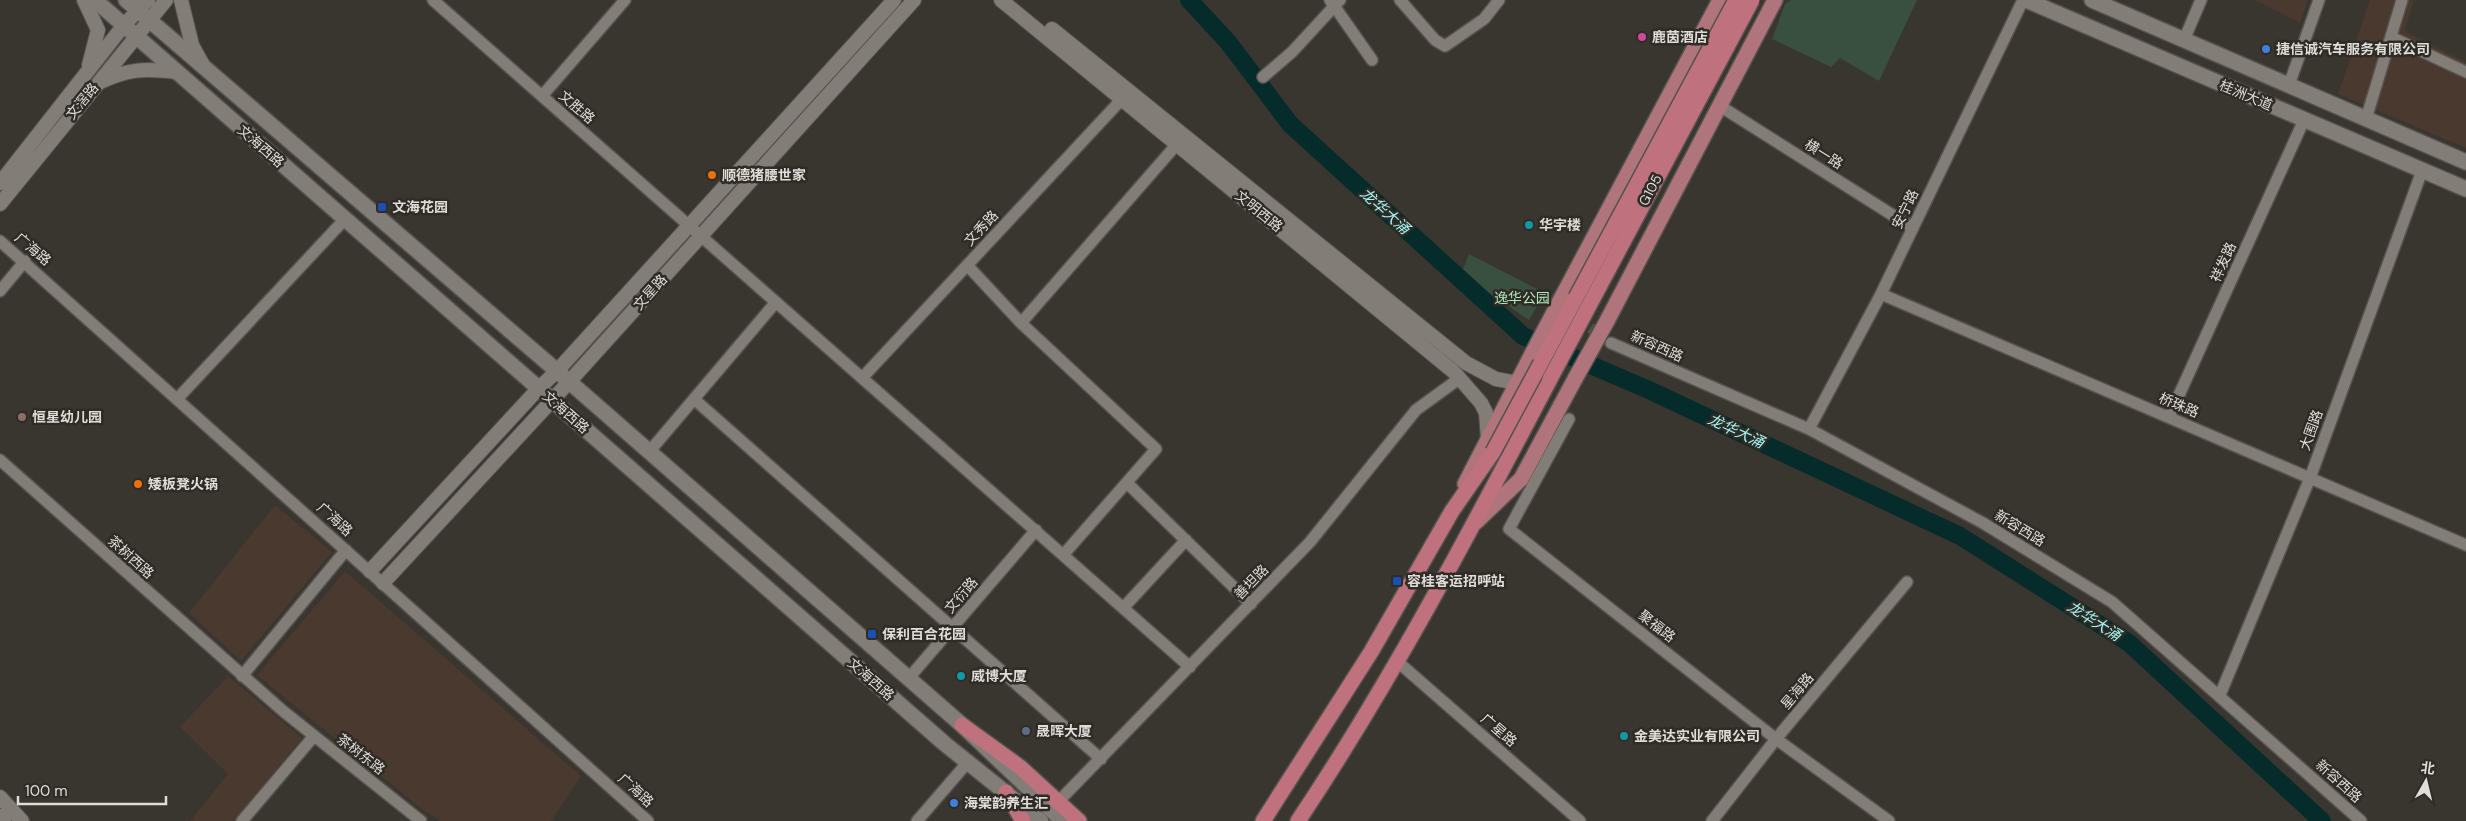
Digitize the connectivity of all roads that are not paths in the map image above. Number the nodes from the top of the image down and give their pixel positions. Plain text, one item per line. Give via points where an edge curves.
1 (84, 0) edge
2 (95, 0) edge
3 (126, 0) edge
4 (166, 0) edge
5 (181, 0) edge
6 (433, 0) edge
7 (625, 0) edge
8 (894, 0) edge
9 (1001, 0) edge
10 (1015, 0) edge
11 (1400, 0) edge
12 (1500, 0) edge
13 (1720, 0) edge
14 (1736, 0) edge
15 (1752, 0) edge
16 (1775, 0) edge
17 (2025, 0) edge
18 (2092, 0) edge
19 (2201, 0) edge
20 (2319, 0) edge
21 (2402, 0) edge
22 (914, 2) edge
23 (1334, 2) edge
24 (145, 10) edge
25 (129, 31) junction
26 (2391, 37) junction
27 (2184, 40) junction
28 (1372, 60) dead end
29 (203, 66) junction
30 (87, 72) junction
31 (176, 72) junction
32 (2466, 72) edge
33 (1263, 77) dead end
34 (97, 83) junction
35 (2289, 85) junction
36 (542, 96) junction
37 (1122, 99) junction
38 (1720, 106) junction
39 (2366, 118) junction
40 (2304, 120) junction
41 (1177, 144) junction
42 (2466, 162) edge
43 (2422, 171) junction
44 (0, 184) edge
45 (2466, 190) edge
46 (0, 204) edge
47 (345, 219) junction
48 (688, 225) junction
49 (1913, 228) junction
50 (701, 236) junction
51 (0, 240) edge
52 (25, 261) junction
53 (967, 265) junction
54 (0, 292) edge
55 (1881, 294) junction
56 (776, 302) junction
57 (1021, 323) junction
58 (1611, 343) tunnel mouth
59 (557, 371) junction
60 (862, 378) junction
61 (1460, 378) junction
62 (569, 382) junction
63 (1517, 383) junction
64 (539, 388) junction
65 (178, 398) junction
66 (694, 399) junction
67 (552, 400) junction
68 (2169, 417) junction
69 (1569, 419) dead end
70 (1809, 430) junction
71 (1490, 446) junction
72 (650, 452) junction
73 (0, 460) edge
74 (2310, 478) junction
75 (1127, 483) junction
76 (1476, 522) junction
77 (1036, 530) junction
78 (1186, 540) junction
79 (2466, 545) edge
80 (346, 550) junction
81 (1064, 554) junction
82 (370, 571) junction
83 (1907, 582) dead end
84 (383, 583) junction
85 (1251, 604) junction
86 (1124, 607) junction
87 (952, 627) junction
88 (1398, 662) junction
89 (1190, 667) junction
90 (242, 676) junction
91 (908, 679) junction
92 (2220, 696) junction
93 (283, 711) joint
94 (962, 725) junction
95 (314, 736) junction
96 (1776, 739) junction
97 (1101, 759) junction
98 (968, 762) junction
99 (1006, 792) junction
100 (0, 797) edge
101 (1058, 802) junction
102 (0, 816) edge
103 (4, 821) edge
104 (22, 821) edge
105 (242, 821) edge
106 (421, 821) edge
107 (648, 821) edge
108 (917, 821) edge
109 (1023, 821) edge
110 (1041, 821) edge
111 (1062, 821) edge
112 (1079, 821) edge
113 (1263, 821) edge
114 (1298, 821) edge
115 (1580, 821) edge
116 (1712, 821) edge
117 (1889, 821) edge
118 (2361, 821) edge

1 - 30 street via 98,30
2 - 25 main road, 文海西路
3 - 24 main road, 文海西路
4 - 24 street, 文滘路
5 - 29 street via 192,45
6 - 36 street, 文胜路
7 - 36 street
8 - 48 street, 文星路
9 - 37 street, 文明西路
10 - 63 street, 文明西路 via 1466,363 1496,379
11 - 12 street via 1434,40 1445,46 1484,19
13 - 63 main road, bridge
14 - 71 highway, G105, bridge
15 - 76 highway, G105 / G105, bridge
16 - 38 main road
17 - 40 main road, 桂洲大道
17 - 49 street, 安宁路
18 - 27 main road, 桂洲大道
19 - 27 street
20 - 35 street
21 - 26 street
22 - 50 street, 文星路
23 - 28 street
23 - 33 street via 1292,52
24 - 25 street, 文滘路
24 - 29 main road, 文海西路
25 - 30 street, 文滘路
25 - 31 main road, 文海西路
25 - 34 street, 文滘路
26 - 32 street
26 - 39 street
27 - 35 main road, 桂洲大道
29 - 59 main road, 文海西路
30 - 44 street, 文滘路
31 - 34 street via 148,69 124,72
31 - 47 main road, 文海西路
34 - 46 street, 文滘路
35 - 39 main road, 桂洲大道
36 - 48 street, 文胜路
37 - 41 street, 文明西路
37 - 53 street, 文秀路
38 - 49 street, 横一路
38 - 76 main road, bridge via 1521,479
39 - 42 main road, 桂洲大道
40 - 43 main road, 桂洲大道
40 - 68 street, 祥发路
41 - 57 street
41 - 61 street, 文明西路
43 - 45 main road, 桂洲大道
43 - 74 street, 大围路
47 - 64 main road, 文海西路
47 - 65 street
48 - 50 street, 文胜路
48 - 59 street, 文星路
49 - 55 street, 安宁路
50 - 56 street, 文胜路
50 - 62 street, 文星路
51 - 52 street, 广海路
52 - 54 street
52 - 65 street, 广海路
53 - 57 street
53 - 60 street, 文秀路
55 - 68 street, 桥珠路
55 - 70 street, 安宁路
56 - 60 street, 文胜路
56 - 66 street
57 - 75 street via 1156,449
58 - 70 street, 新容西路
59 - 62 main road, 文海西路
59 - 64 street, 文星路
60 - 77 street, 文胜路
61 - 71 street, 文明西路 via 1486,413
61 - 85 street, 善坦路 via 1416,410 1310,542
62 - 67 street, 文星路
62 - 72 main road, 文海西路
63 - 71 main road
64 - 67 main road, 文海西路
64 - 82 street, 文星路
65 - 80 street, 广海路
66 - 72 street
66 - 87 street
67 - 84 street, 文星路
67 - 98 main road, 文海西路
68 - 74 street, 桥珠路
69 - 96 street, 聚福路 via 1509,529
70 - 92 street, 新容西路 via 1983,523 2112,602
71 - 113 highway, G105 via 1371,652
72 - 91 main road, 文海西路
73 - 90 street, 茶树西路
74 - 79 street, 桥珠路
74 - 92 street, 大围路
75 - 78 street
75 - 81 street
76 - 88 highway, G105
77 - 81 street, 文胜路
77 - 87 street, 文衍路
78 - 85 street
78 - 86 street
80 - 82 street, 广海路
80 - 90 street
81 - 86 street, 文胜路
82 - 84 street, 广海路
83 - 96 street, 星海路
84 - 107 street, 广海路
85 - 89 street, 善坦路
86 - 89 street, 文胜路
87 - 91 street, 文衍路
87 - 97 street
88 - 114 highway, G105
88 - 115 street, 广星路
89 - 97 street, 善坦路
90 - 93 street, 茶树西路
91 - 94 main road, 文海西路
92 - 118 street, 新容西路
93 - 95 street, 茶树东路
94 - 101 highway via 1020,767
94 - 111 main road, 文海西路
95 - 105 street
95 - 106 street, 茶树东路
96 - 116 street, 星海路
96 - 117 street, 聚福路
97 - 101 street, 善坦路
98 - 99 main road, 文海西路
98 - 108 street
99 - 109 highway
99 - 110 main road, 文海西路
100 - 104 street
101 - 112 highway
102 - 103 street

